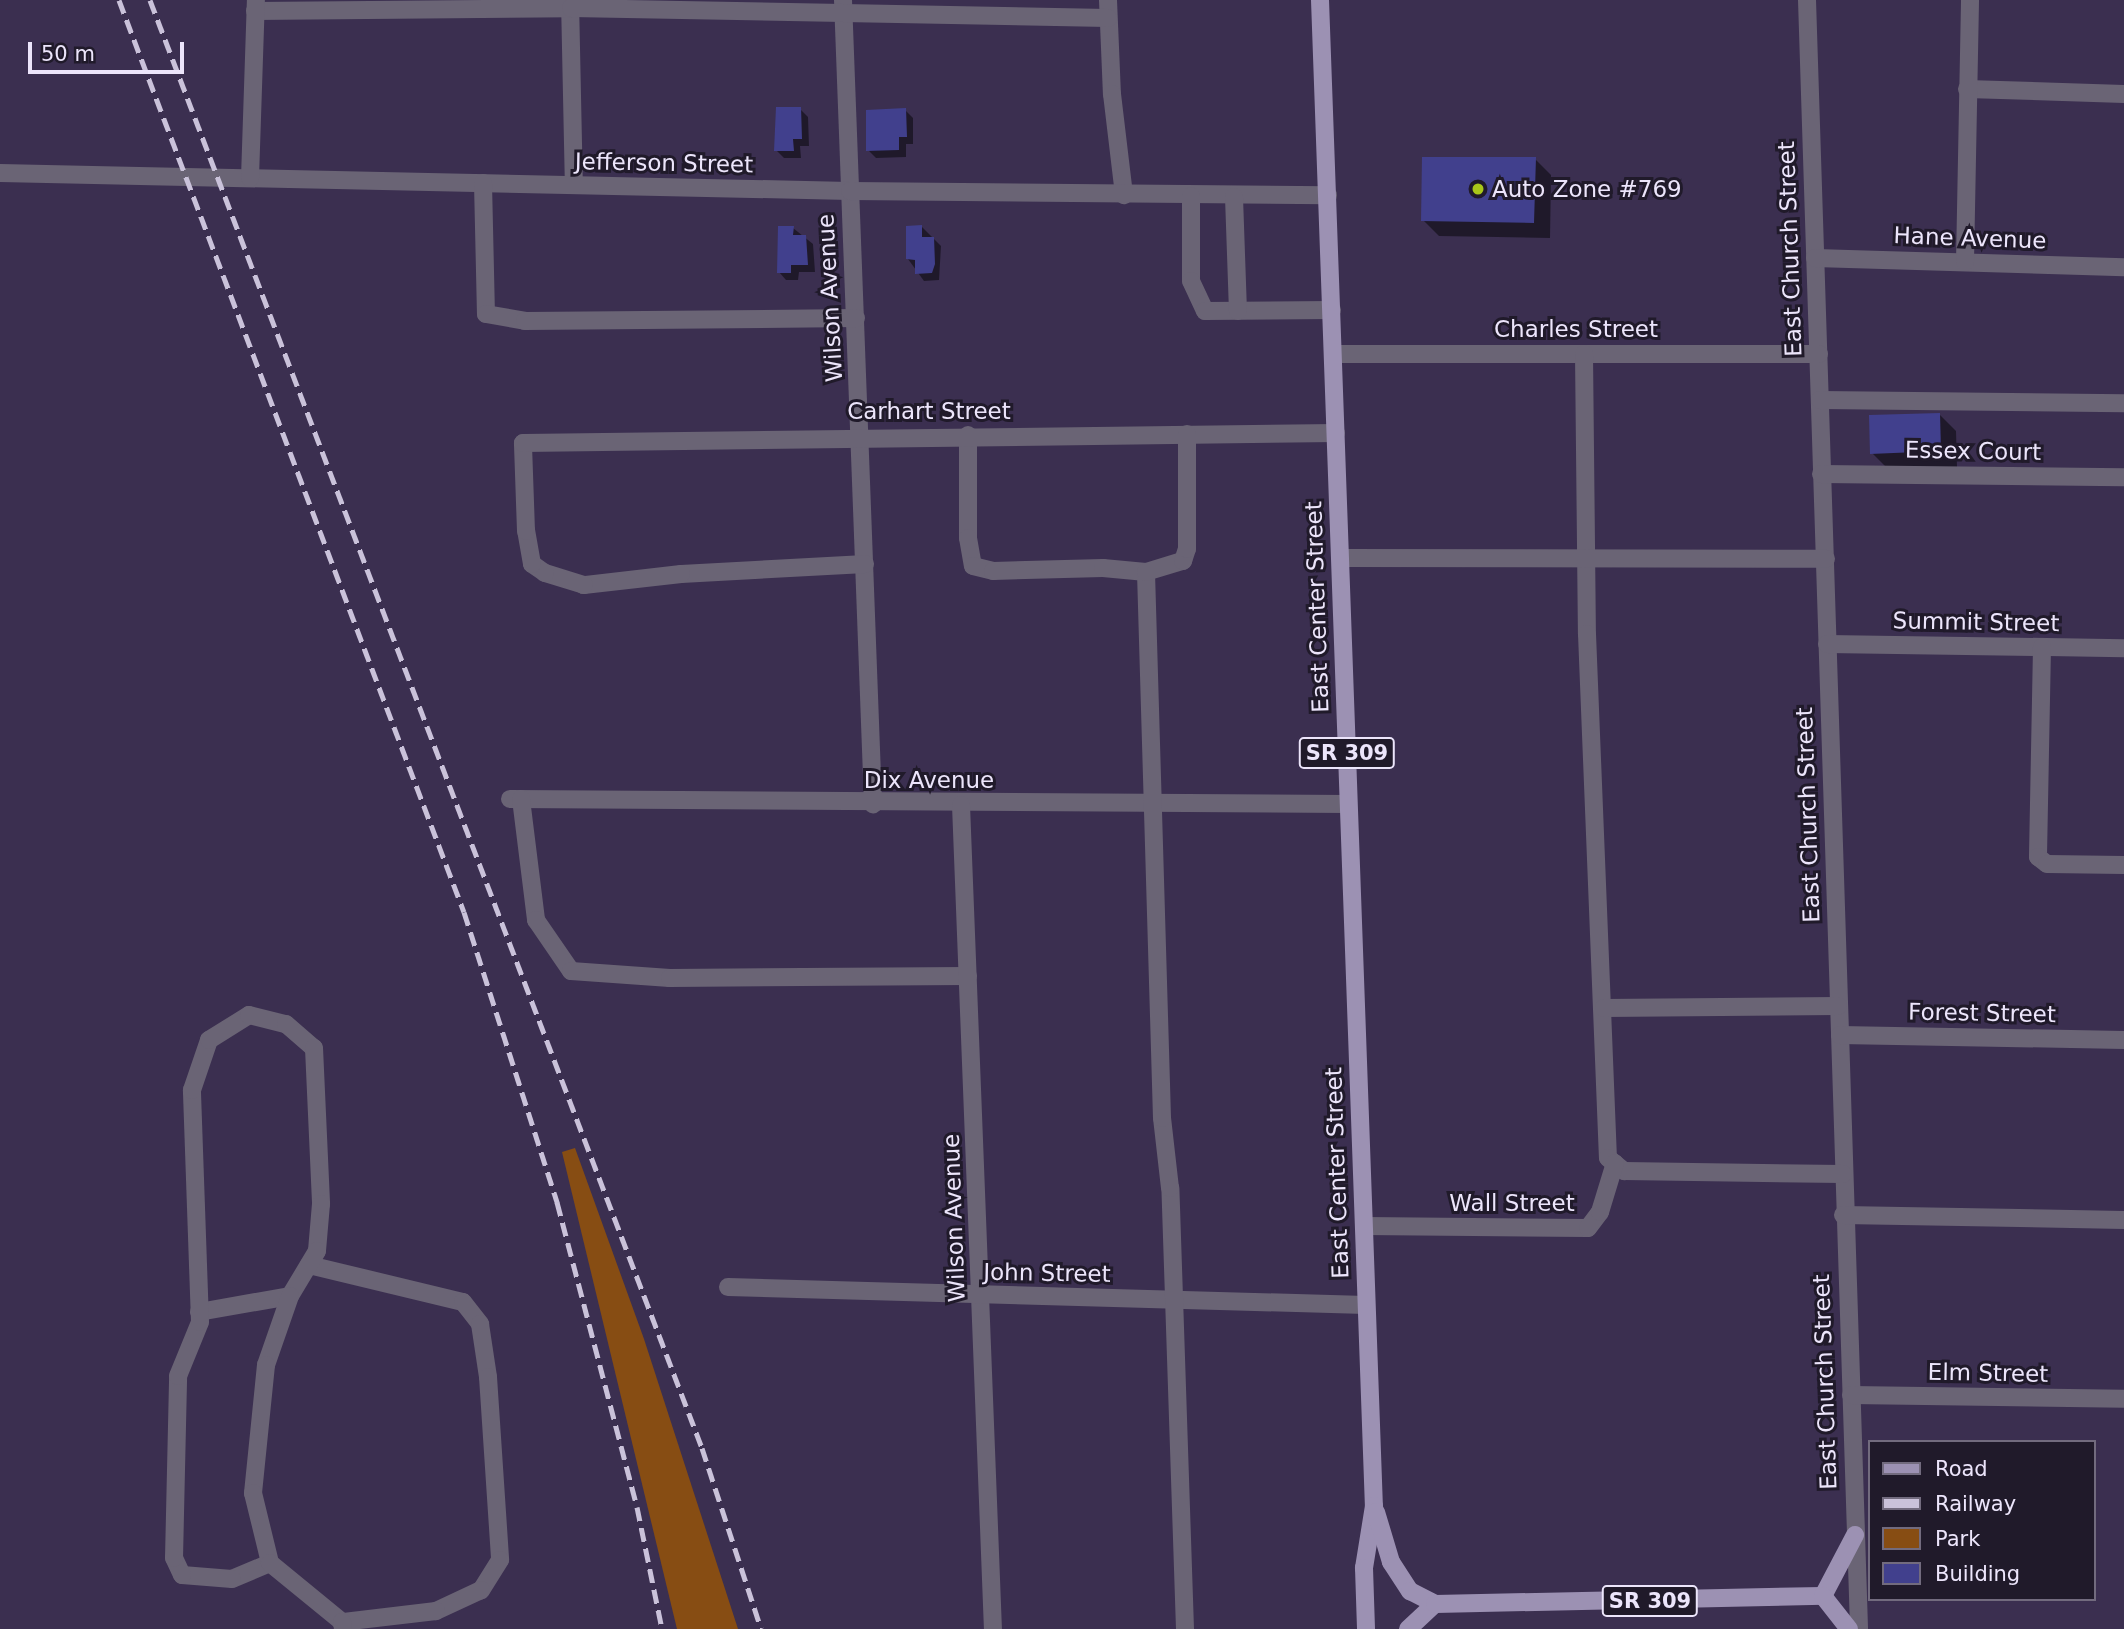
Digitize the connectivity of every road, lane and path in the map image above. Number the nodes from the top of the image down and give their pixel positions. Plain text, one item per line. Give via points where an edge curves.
1 (1320, 0) edge
2 (1807, 0) edge
3 (1970, 0) edge
4 (571, 4) edge
5 (255, 5) edge
6 (843, 7) edge
7 (1108, 9) edge
8 (1967, 89) junction
9 (2124, 94) edge
10 (0, 173) edge
11 (250, 178) junction
12 (483, 183) junction
13 (574, 185) junction
14 (850, 191) junction
15 (1124, 195) junction
16 (1328, 195) junction
17 (1191, 196) junction
18 (1234, 197) junction
19 (1815, 258) junction
20 (1965, 262) junction
21 (2124, 267) edge
22 (1332, 310) junction
23 (1238, 311) junction
24 (856, 318) junction
25 (1333, 354) junction
26 (1584, 354) junction
27 (1819, 354) junction
28 (1820, 400) junction
29 (2124, 403) edge
30 (1336, 433) junction
31 (1187, 434) junction
32 (968, 435) junction
33 (861, 436) junction
34 (1821, 474) junction
35 (2124, 477) edge
36 (1587, 556) junction
37 (1341, 558) junction
38 (1826, 559) junction
39 (865, 564) junction
40 (1146, 572) junction
41 (1828, 644) junction
42 (2042, 647) junction
43 (2124, 649) edge
44 (873, 804) junction
45 (1154, 804) junction
46 (1348, 804) junction
47 (961, 805) junction
48 (2124, 865) edge
49 (968, 976) junction
50 (1838, 1006) junction
51 (1604, 1008) junction
52 (1840, 1035) junction
53 (2124, 1040) edge
54 (1615, 1163) junction
55 (1843, 1174) junction
56 (1843, 1215) junction
57 (2124, 1220) edge
58 (1364, 1226) junction
59 (309, 1265) junction
60 (728, 1287) dead end
61 (290, 1296) junction
62 (982, 1296) junction
63 (1173, 1300) junction
64 (1366, 1305) junction
65 (199, 1312) junction
66 (1852, 1395) junction
67 (2124, 1399) edge
68 (1374, 1506) junction
69 (1855, 1535) junction
70 (270, 1563) junction
71 (1823, 1596) junction
72 (1435, 1604) junction
73 (342, 1626) edge
74 (993, 1629) edge
75 (1185, 1629) edge
76 (1366, 1629) edge
77 (1408, 1629) edge
78 (1849, 1629) edge
79 (1859, 1629) edge

1 - 16 main road, East Center Street / SR 309
2 - 19 street, East Church Street
3 - 8 street
4 - 5 street
4 - 6 street
4 - 13 street
5 - 11 street
6 - 7 street
6 - 14 street, Wilson Avenue
7 - 15 street
8 - 9 street
8 - 20 street
10 - 11 street, Jefferson Street
11 - 12 street, Jefferson Street
12 - 13 street, Jefferson Street
12 - 24 street via 486,314 525,321
13 - 14 street, Jefferson Street
14 - 15 street, Jefferson Street
14 - 24 street, Wilson Avenue
15 - 17 street, Jefferson Street
16 - 18 street, Jefferson Street
16 - 22 main road, East Center Street / SR 309
17 - 18 street, Jefferson Street
17 - 23 street via 1191,281 1196,298 1205,311
18 - 23 street
19 - 20 street, Hane Avenue
19 - 27 street, East Church Street
20 - 21 street, Hane Avenue
22 - 23 street
22 - 25 main road, East Center Street / SR 309
24 - 33 street, Wilson Avenue
25 - 26 street, Charles Street
25 - 30 main road, East Center Street / SR 309
26 - 27 street, Charles Street
26 - 36 street
27 - 28 street, East Church Street
28 - 29 street
28 - 34 street, East Church Street
30 - 31 street, Carhart Street
30 - 37 main road, East Center Street / SR 309
31 - 32 street, Carhart Street
31 - 40 street via 1187,549 1183,561
32 - 33 street, Carhart Street
32 - 40 street via 968,538 973,565 993,571 1103,568
33 - 39 street, Wilson Avenue
33 - 39 street, Carhart Street via 523,443 526,531 532,564 545,573 584,585 681,574
34 - 35 street, Essex Court
34 - 38 street, East Church Street
36 - 37 street
36 - 38 street
36 - 51 street
37 - 46 main road, East Center Street / SR 309
38 - 41 street, East Church Street
39 - 44 street, Wilson Avenue
40 - 45 street
41 - 42 street, Summit Street
41 - 50 street, East Church Street
42 - 43 street, Summit Street
42 - 48 street via 2038,857 2047,864
44 - 47 street, Dix Avenue
44 - 49 street, Dix Avenue via 516,799 536,920 571,971 670,978
45 - 46 street, Dix Avenue
45 - 47 street, Dix Avenue
45 - 63 street via 1161,1104 1170,1188
46 - 58 main road, East Center Street / SR 309
47 - 49 street, Wilson Avenue
49 - 62 street, Wilson Avenue
50 - 51 street
50 - 52 street, East Church Street
51 - 54 street via 1608,1158
52 - 53 street, Forest Street
52 - 55 street, East Church Street
54 - 55 street via 1624,1171
54 - 58 street, Wall Street via 1600,1212 1588,1228
55 - 56 street, East Church Street
56 - 57 street
56 - 66 street, East Church Street
58 - 64 main road, East Center Street / SR 309
59 - 61 street
59 - 65 street via 317,1251 321,1204 314,1048 286,1024 249,1015 209,1040 192,1090
59 - 73 street via 463,1302 480,1324 488,1377 500,1560 481,1590 436,1611
60 - 62 street, John Street
61 - 65 street
61 - 70 street via 265,1364 253,1493
62 - 63 street, John Street
62 - 74 street, Wilson Avenue
63 - 64 street, John Street
63 - 75 street
64 - 68 main road, East Center Street / SR 309
65 - 70 street via 200,1322 178,1376 174,1558 182,1575 232,1579
66 - 67 street, Elm Street
66 - 69 street, East Church Street
68 - 72 main road, East Center Street / SR 309 via 1391,1562 1409,1591
68 - 76 main road, East Center Street / SR 309 via 1364,1568
69 - 71 main road
69 - 79 street, East Church Street
70 - 73 street
71 - 72 main road, SR 309
71 - 78 main road
72 - 77 main road

